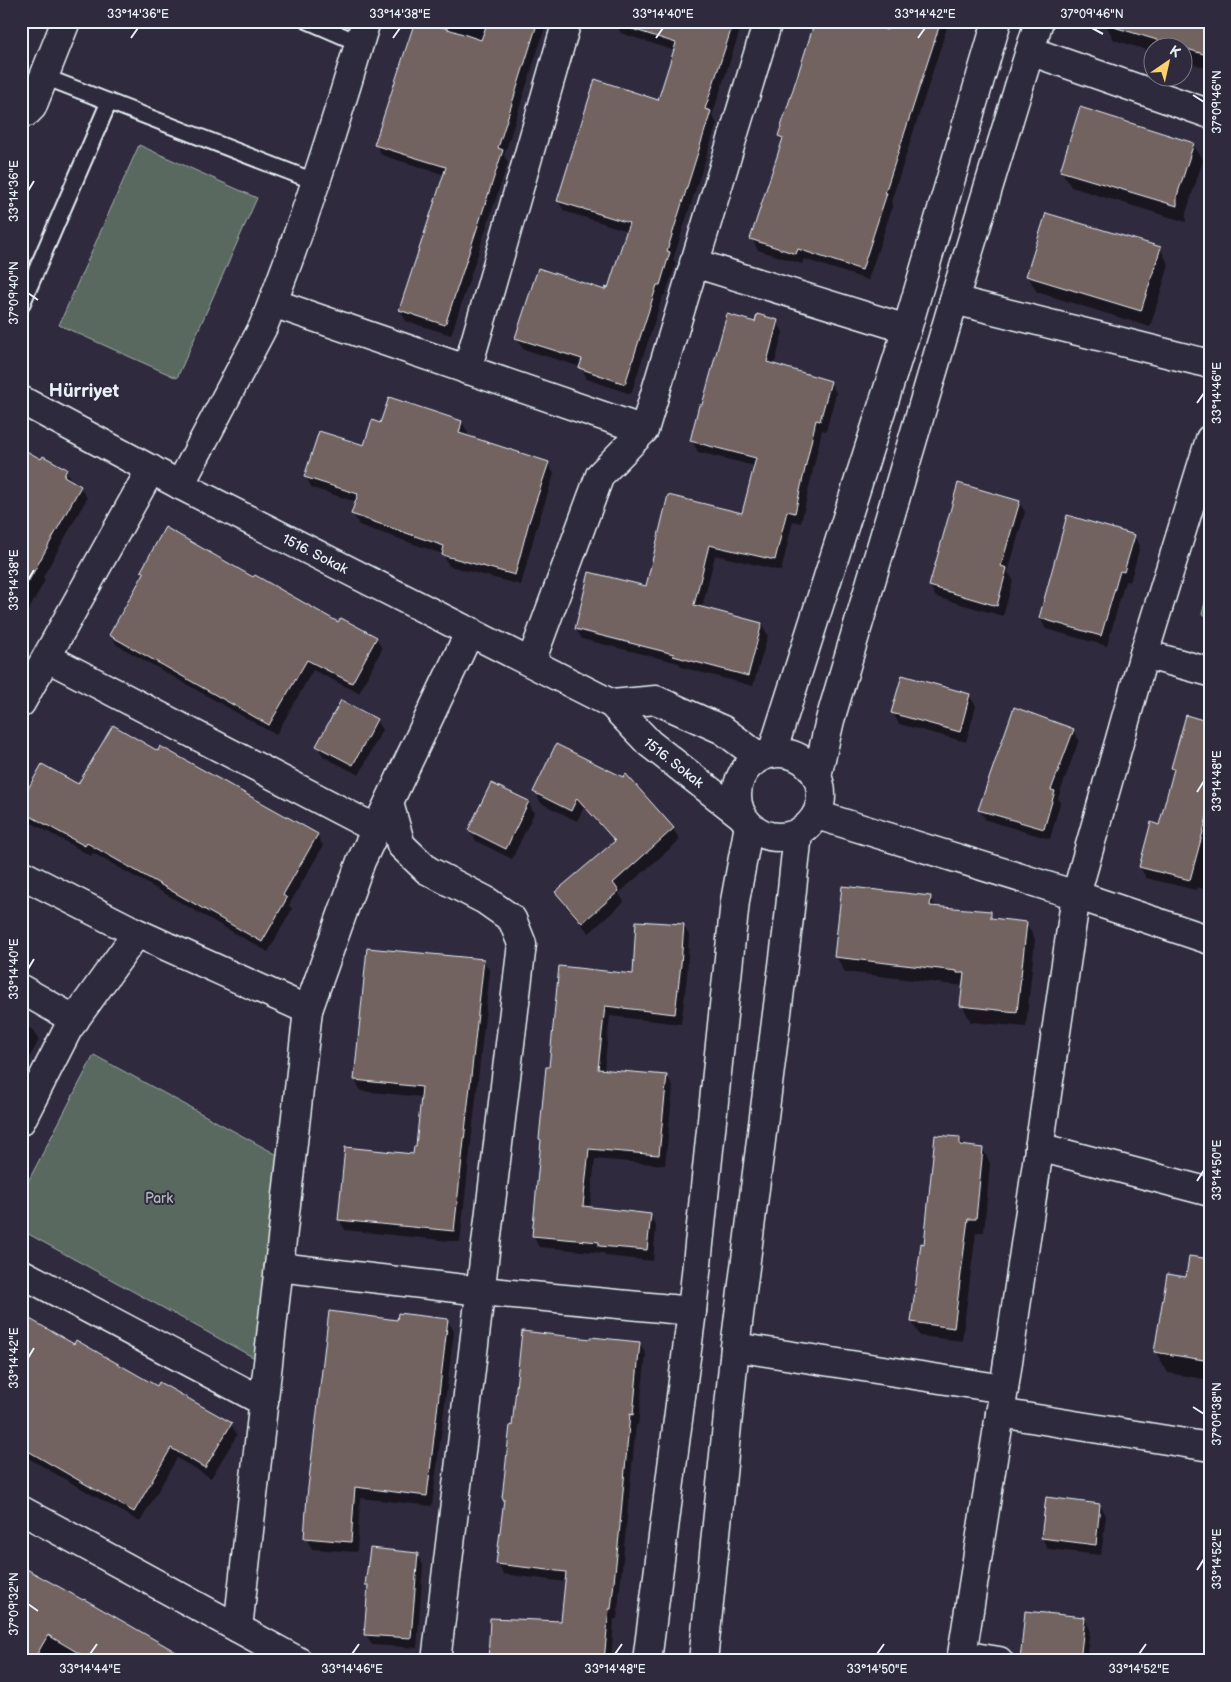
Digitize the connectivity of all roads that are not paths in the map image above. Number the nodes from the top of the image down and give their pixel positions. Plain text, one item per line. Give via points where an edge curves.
1 (66, 21) edge
2 (308, 21) edge
3 (567, 21) edge
4 (768, 21) edge
5 (996, 21) edge
6 (1039, 21) edge
7 (363, 32) edge
8 (1030, 51) junction
9 (45, 77) junction
10 (110, 102) junction
11 (21, 113) edge
12 (1210, 114) edge
13 (316, 182) junction
14 (694, 263) junction
15 (954, 300) junction
16 (273, 303) junction
17 (21, 306) edge
18 (907, 329) junction
19 (1210, 364) edge
20 (467, 370) junction
21 (21, 400) edge
22 (644, 430) junction
23 (1210, 439) edge
24 (151, 469) junction
25 (180, 485) junction
26 (470, 632) junction
27 (1144, 654) junction
28 (48, 658) junction
29 (531, 662) junction
30 (1210, 672) edge
31 (21, 703) edge
32 (612, 704) junction
33 (766, 755) junction
34 (817, 776) junction
35 (389, 803) junction
36 (745, 820) junction
37 (808, 824) junction
38 (376, 829) junction
39 (21, 874) edge
40 (1076, 895) junction
41 (138, 933) junction
42 (1210, 940) edge
43 (21, 989) edge
44 (308, 1010) junction
45 (75, 1020) junction
46 (21, 1121) edge
47 (1039, 1147) junction
48 (1210, 1192) edge
49 (279, 1267) junction
50 (21, 1273) edge
51 (481, 1291) junction
52 (692, 1311) junction
53 (735, 1347) junction
54 (1002, 1401) junction
55 (264, 1402) junction
56 (1210, 1447) edge
57 (21, 1510) edge
58 (238, 1628) junction
59 (961, 1658) edge
60 (298, 1661) edge
61 (436, 1661) edge
62 (647, 1661) edge
63 (703, 1661) edge
64 (999, 1661) edge

1 - 9 street
2 - 7 lane
3 - 20 street
4 - 14 street
5 - 18 street
6 - 8 street
7 - 13 street
8 - 12 street
8 - 15 street
9 - 10 lane
9 - 11 street via 32,107
10 - 13 lane
10 - 17 lane
13 - 16 street
14 - 18 street
14 - 22 street
15 - 19 street
15 - 34 street via 830,720
16 - 20 street
16 - 25 street
18 - 33 street
20 - 22 street
21 - 24 street, 1516. Sokak
22 - 29 street via 600,475
23 - 27 street
24 - 25 street, 1516. Sokak
24 - 28 street
25 - 26 street, 1516. Sokak
26 - 29 street, 1516. Sokak
26 - 35 street
27 - 30 street
27 - 40 street
28 - 31 street
28 - 38 street
29 - 32 street, 1516. Sokak
32 - 33 street via 656,700 723,730
32 - 36 street, 1516. Sokak via 649,743
33 - 34 street via 785,753 798,757
33 - 36 street via 748,765 741,776 737,802
34 - 37 street via 821,802
35 - 38 street
35 - 51 street via 401,845 427,870 485,900 512,919 522,944
36 - 37 street via 760,833 773,837 786,837
36 - 52 street
37 - 40 street
37 - 53 street via 790,918
38 - 44 street via 361,861
39 - 41 street
40 - 42 street
40 - 47 street
41 - 44 street
41 - 45 street
43 - 45 street
44 - 49 street
45 - 46 street
47 - 48 street
47 - 54 street
49 - 51 street
49 - 55 street
50 - 55 street
51 - 52 street
51 - 61 street
52 - 62 street
53 - 54 street
53 - 63 street
54 - 56 street
54 - 59 street
55 - 58 street
57 - 58 street
58 - 60 street
59 - 64 street

